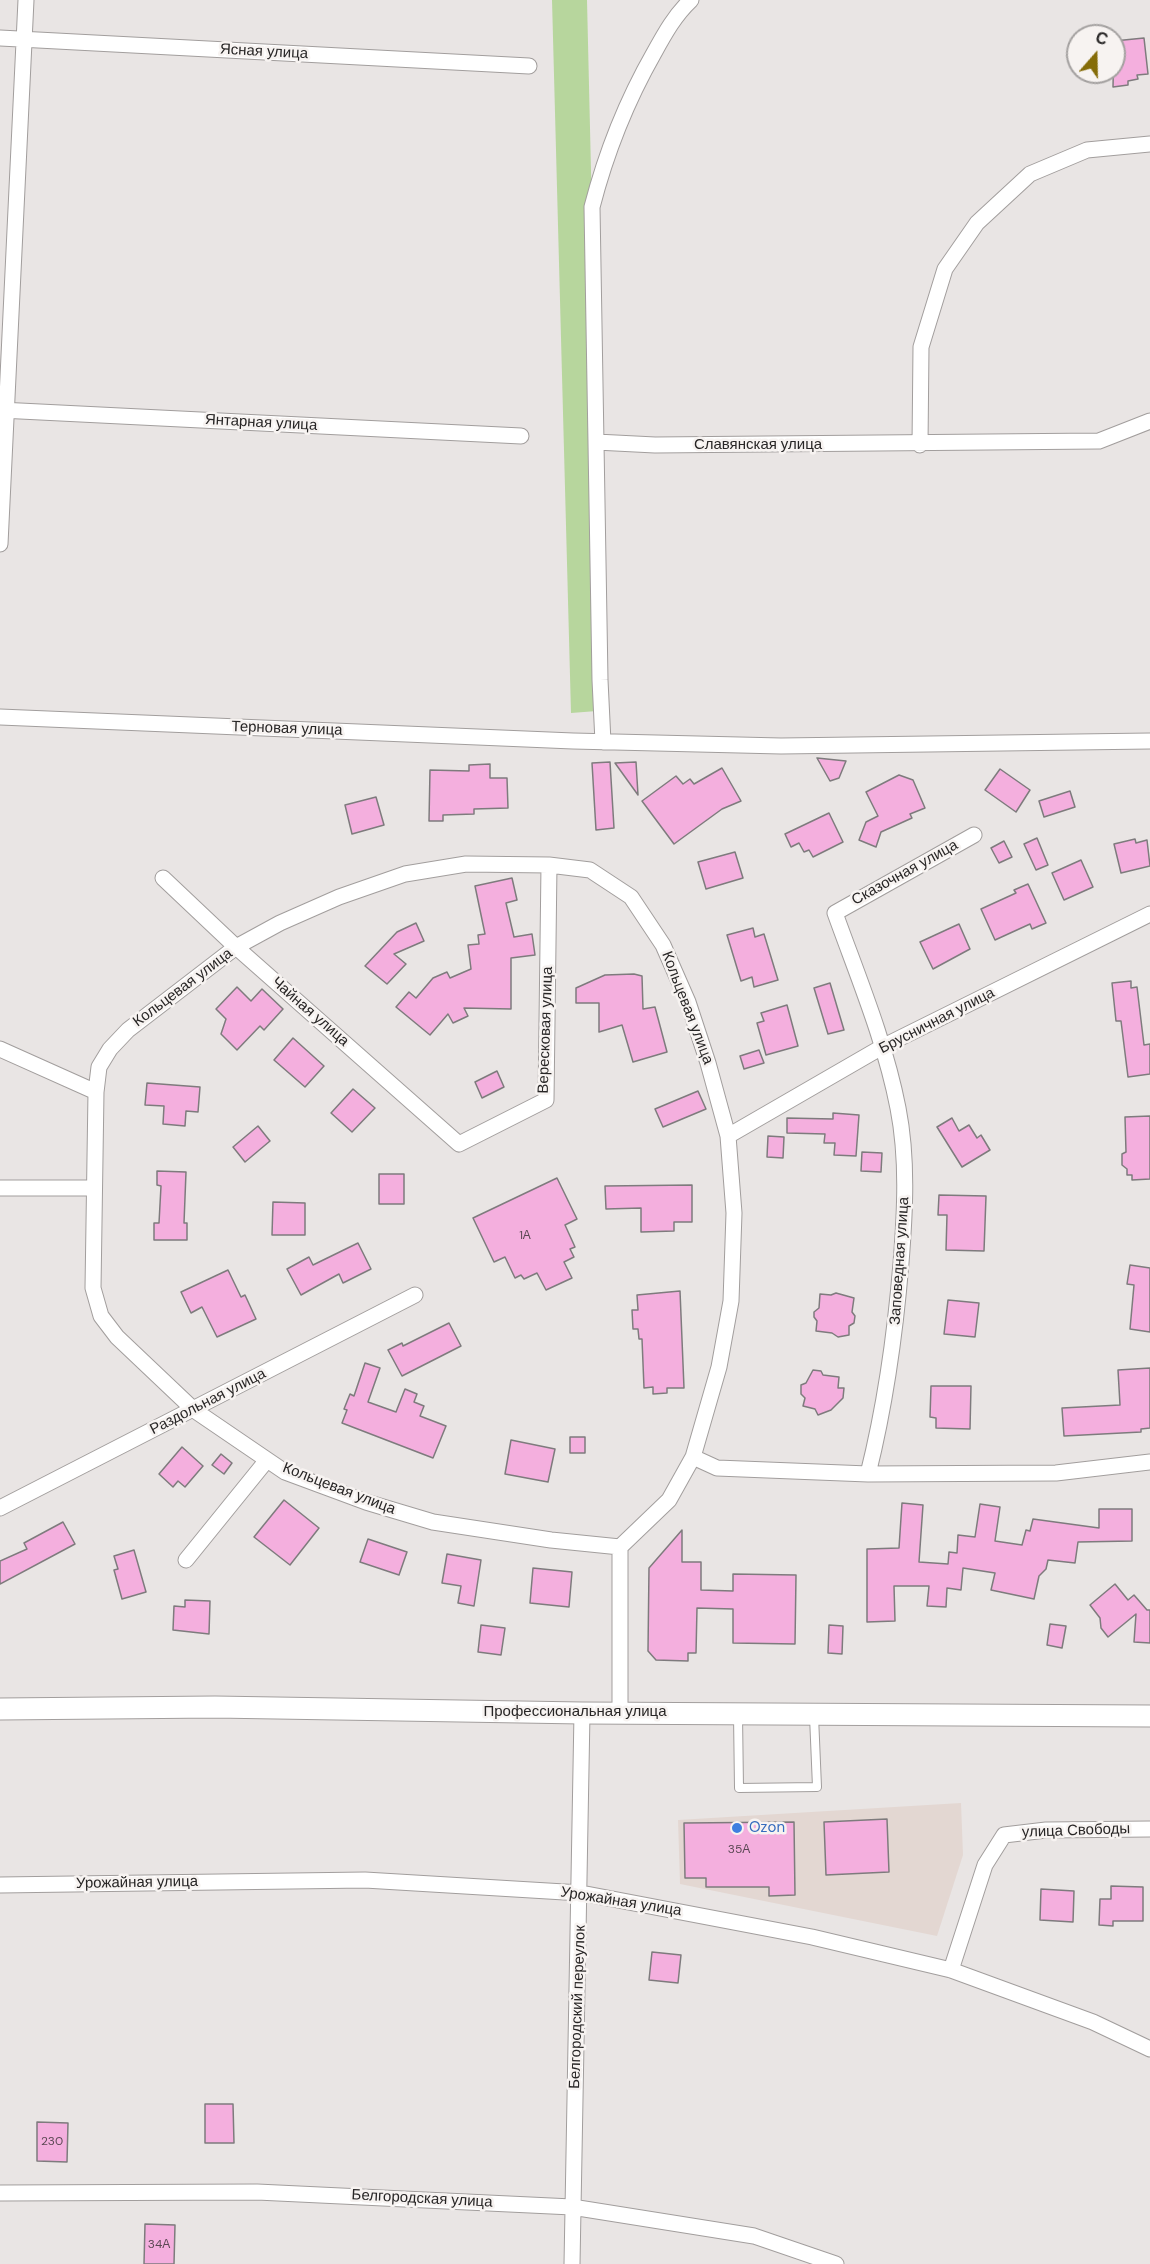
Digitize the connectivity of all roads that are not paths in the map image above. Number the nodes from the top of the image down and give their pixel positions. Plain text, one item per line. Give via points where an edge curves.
1 (26, 0) edge
2 (691, 0) edge
3 (0, 38) edge
4 (25, 40) junction
5 (529, 66) dead end
6 (1150, 144) edge
7 (3, 410) edge
8 (1150, 421) edge
9 (521, 436) dead end
10 (596, 442) junction
11 (920, 445) junction
12 (0, 544) edge
13 (0, 717) edge
14 (1150, 741) edge
15 (603, 742) junction
16 (974, 835) dead end
17 (549, 865) junction
18 (163, 878) dead end
19 (1150, 914) edge
20 (236, 947) junction
21 (882, 1047) junction
22 (0, 1048) edge
23 (96, 1092) junction
24 (728, 1136) junction
25 (459, 1143) joint
26 (0, 1188) edge
27 (93, 1188) junction
28 (415, 1295) dead end
29 (194, 1410) junction
30 (693, 1457) junction
31 (267, 1460) junction
32 (1150, 1462) edge
33 (868, 1474) junction
34 (0, 1508) edge
35 (620, 1547) junction
36 (186, 1560) dead end
37 (0, 1709) edge
38 (620, 1712) junction
39 (582, 1713) junction
40 (738, 1713) junction
41 (814, 1714) junction
42 (1150, 1716) edge
43 (1150, 1829) edge
44 (0, 1886) edge
45 (581, 1893) junction
46 (951, 1970) junction
47 (1150, 2049) edge
48 (0, 2193) edge
49 (572, 2207) junction
50 (573, 2264) edge
51 (836, 2264) edge

1 - 4 street
2 - 10 street via 677,13 631,93 591,207
3 - 4 street, Ясная улица
4 - 5 street, Ясная улица
4 - 7 street
6 - 11 street via 1086,150 1030,174 977,223 945,269 921,347
7 - 9 street, Янтарная улица
7 - 12 street
8 - 11 street, Славянская улица via 1099,441
10 - 11 street, Славянская улица
10 - 15 street
13 - 15 street, Терновая улица
14 - 15 street, Терновая улица via 781,746
16 - 21 street, Сказочная улица via 835,913
17 - 20 street, Кольцевая улица via 466,864 405,874 280,922
17 - 24 street, Кольцевая улица via 590,870 631,897 663,945 688,1002
17 - 25 street, Вересковая улица via 546,1100
18 - 20 street, Чайная улица
19 - 21 street, Брусничная улица
20 - 23 street, Кольцевая улица via 128,1030 99,1067
20 - 25 street, Чайная улица
21 - 24 street, Брусничная улица
21 - 33 street, Заповедная улица via 898,1110 906,1200 896,1327 885,1405
22 - 23 street
23 - 27 street, Кольцевая улица
24 - 30 street, Кольцевая улица via 734,1213 731,1301
26 - 27 street
27 - 29 street, Кольцевая улица via 93,1288 101,1316 117,1337
28 - 29 street, Раздольная улица
29 - 31 street, Кольцевая улица
29 - 34 street, Раздольная улица
30 - 33 street via 717,1468
30 - 35 street, Кольцевая улица via 669,1500
31 - 35 street, Кольцевая улица via 285,1472 346,1495 433,1522
31 - 36 street
32 - 33 street via 1056,1473
35 - 38 street
37 - 39 street, Профессиональная улица via 215,1707
38 - 39 street, Профессиональная улица
38 - 40 street, Профессиональная улица
39 - 45 street, Белгородский переулок
40 - 41 street, Профессиональная улица
40 - 41 lane via 739,1788 817,1787
41 - 42 street, Профессиональная улица
43 - 46 street, улица Свободы via 1004,1834 986,1865
44 - 45 street, Урожайная улица via 365,1880
45 - 46 street, Урожайная улица via 812,1937
45 - 49 street, Белгородский переулок
46 - 47 street, Урожайная улица via 1093,2022
48 - 49 street, Белгородская улица via 257,2192
49 - 50 street, Белгородский переулок
49 - 51 street, Белгородская улица via 754,2236

